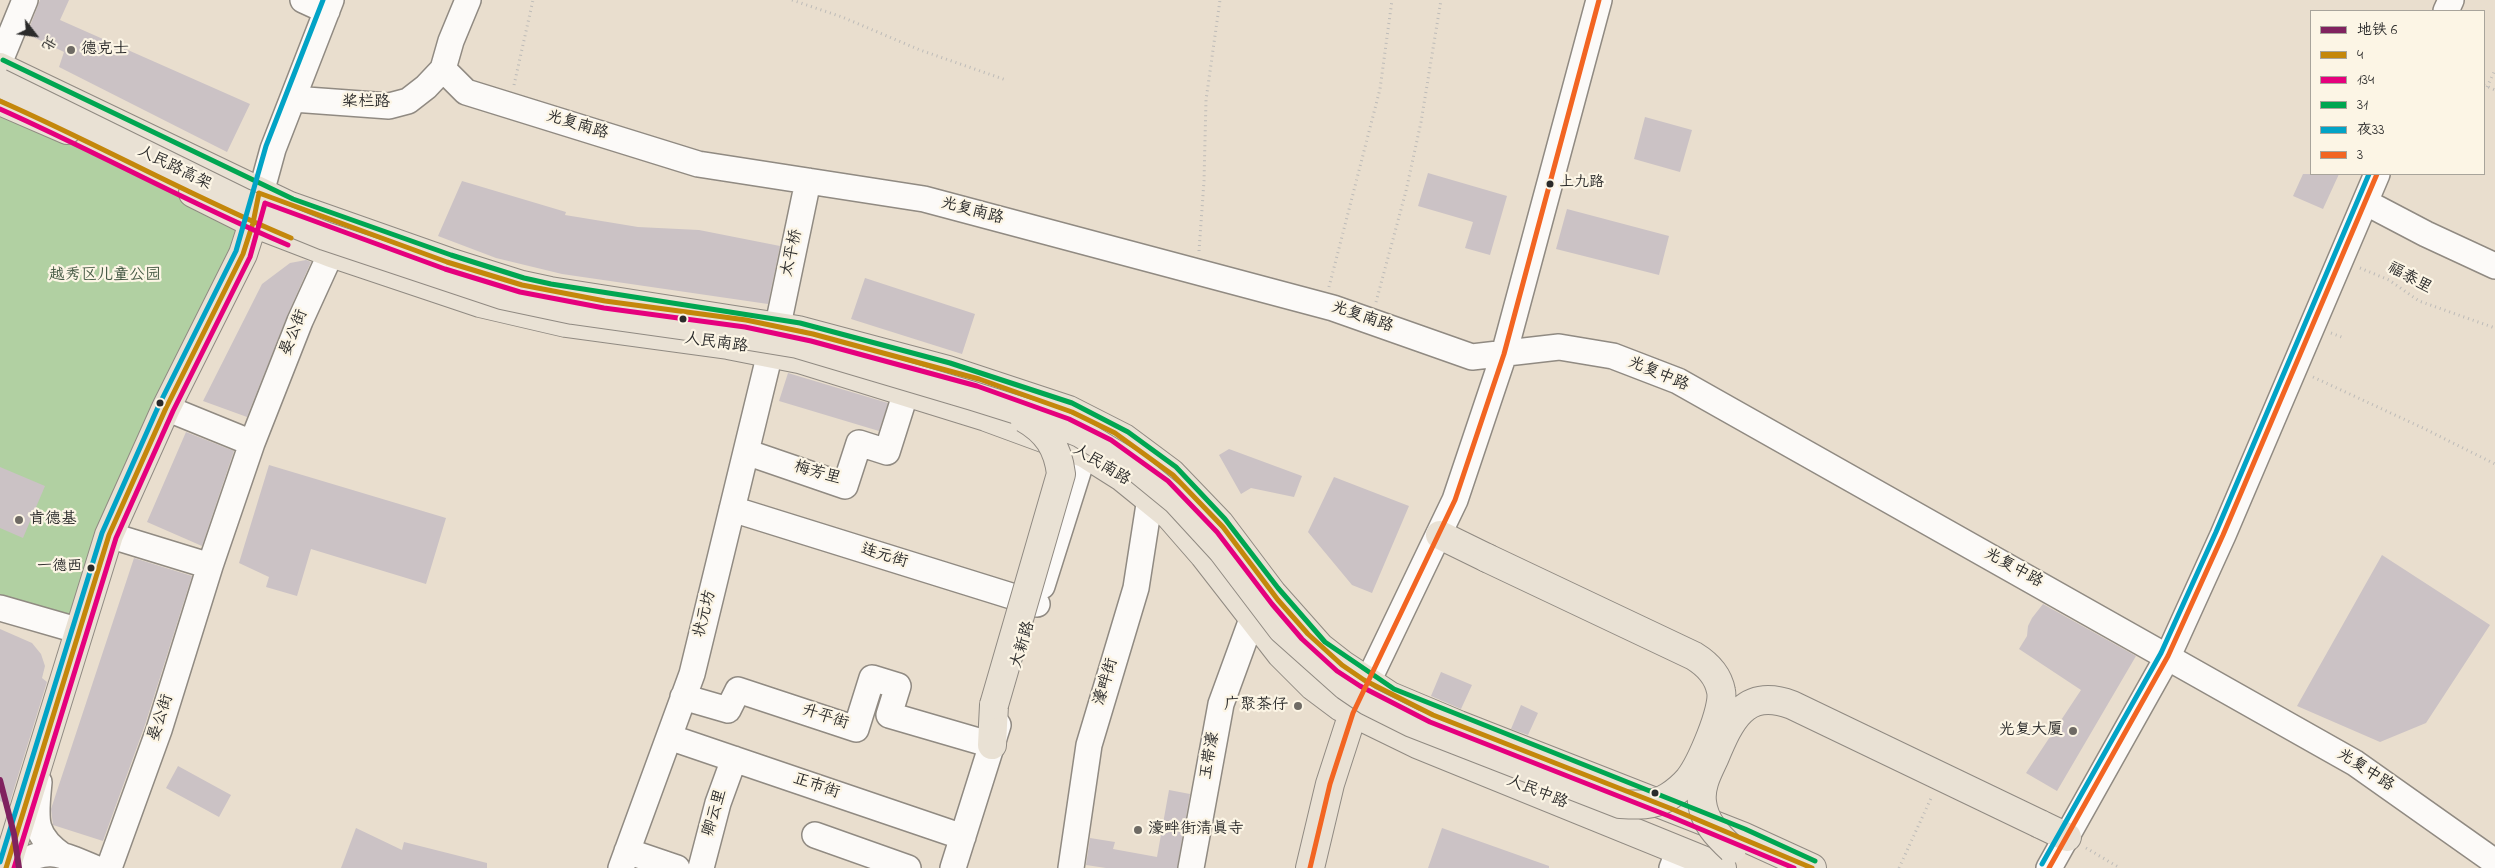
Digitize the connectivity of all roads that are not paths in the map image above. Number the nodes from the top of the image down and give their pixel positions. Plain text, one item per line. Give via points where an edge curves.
1 (25, 0) edge
2 (303, 0) edge
3 (468, 0) edge
4 (1599, 0) edge
5 (329, 5) edge
6 (0, 61) edge
7 (0, 67) edge
8 (442, 69) junction
9 (0, 83) edge
10 (293, 99) junction
11 (0, 101) edge
12 (2377, 175) edge
13 (808, 181) junction
14 (259, 193) junction
15 (2365, 202) junction
16 (253, 223) junction
17 (331, 253) junction
18 (2495, 266) edge
19 (778, 325) junction
20 (770, 353) junction
21 (1504, 354) junction
22 (906, 392) junction
23 (996, 403) junction
24 (166, 408) junction
25 (1094, 422) junction
26 (252, 443) junction
27 (746, 452) junction
28 (1084, 453) junction
29 (1150, 498) junction
30 (732, 509) junction
31 (110, 535) junction
32 (1440, 535) junction
33 (210, 566) junction
34 (1036, 604) junction
35 (0, 608) edge
36 (1252, 619) junction
37 (80, 631) junction
38 (2168, 656) junction
39 (1367, 681) junction
40 (683, 697) junction
41 (1352, 713) junction
42 (669, 737) junction
43 (992, 745) junction
44 (42, 752) junction
45 (734, 759) junction
46 (1620, 804) junction
47 (815, 835) dead end
48 (963, 837) junction
49 (2066, 837) junction
50 (64, 856) junction
51 (1727, 858) edge
52 (624, 859) edge
53 (1676, 859) edge
54 (2495, 862) edge
55 (1315, 867) edge
56 (6, 868) edge
57 (17, 868) edge
58 (95, 868) edge
59 (109, 868) edge
60 (677, 868) edge
61 (701, 868) edge
62 (908, 868) edge
63 (953, 868) edge
64 (1071, 868) edge
65 (1191, 868) edge
66 (1774, 868) edge
67 (1812, 868) edge
68 (2049, 868) edge

1 - 6 street
2 - 5 street
3 - 8 street, 桨栏路
4 - 21 street
5 - 10 street
7 - 14 main road, 人民南路
8 - 10 street, 桨栏路 via 408,101 389,106
8 - 13 street, 光复南路 via 466,92 698,164
9 - 23 main road, 人民路高架, bridge via 244,203 325,236 502,295 573,310 798,344
10 - 14 street
11 - 16 main road, 人民南路 via 54,123
12 - 15 street
13 - 19 street, 太平桥
13 - 21 street, 光复南路 via 924,199 1197,271 1323,305 1472,357
14 - 16 street
14 - 19 main road, 人民南路 via 413,250 522,285
15 - 18 street
15 - 38 street
16 - 17 main road, 人民南路
16 - 24 main road via 243,254
17 - 20 main road, 人民南路 via 447,293 538,318
17 - 26 street, 晏公街 via 300,321
19 - 25 main road, 人民南路 via 990,383
20 - 22 main road, 人民南路
20 - 27 street, 状元坊
21 - 32 street
21 - 38 street, 光复中路 via 1559,347 1612,356 1678,381
22 - 27 street, 梅芳里 via 887,452 859,443 845,486
22 - 28 main road, 人民南路 via 1022,428
23 - 43 main road, bridge via 1026,419 1047,436 1055,447 1061,474 994,705
23 - 46 main road, 人民路高架, bridge via 1080,433 1111,450 1156,482 1222,550 1282,629 1326,670 1368,700 1412,723
24 - 26 street
24 - 31 main road
25 - 28 street, 大新路
25 - 39 main road, 人民南路 via 1144,452 1196,496 1299,625 1320,646
26 - 33 street, 晏公街
27 - 30 street, 状元坊
28 - 29 main road, 人民南路
28 - 34 street, 大新路
29 - 36 main road, 人民南路 via 1198,548
29 - 64 street, 濠畔街 via 1136,588 1089,745
30 - 34 street, 连元街
30 - 40 street, 状元坊 via 692,674
31 - 33 street
31 - 37 main road
32 - 39 street
32 - 46 main road, bridge via 1694,656 1709,667 1722,692 1719,716 1688,781 1662,800 1637,805
33 - 59 street, 晏公街 via 159,730
34 - 43 street, 大新路
35 - 37 street
36 - 41 main road, 人民南路 via 1313,686
36 - 65 street, 玉带濠 via 1221,704
37 - 44 main road
38 - 49 street
38 - 54 street, 光复中路 via 2355,763
39 - 41 street
39 - 67 main road via 1390,696 1426,712 1742,836
40 - 42 street, 状元坊
40 - 43 street, 升平街 via 728,710 738,690 856,728 872,678 898,686 889,715
41 - 53 main road, 人民中路
41 - 55 main road via 1330,784
42 - 45 street, 正市街
42 - 52 street, 状元坊
43 - 48 street, 大新路
44 - 50 street via 36,821 45,840
44 - 56 main road
45 - 48 street, 正市街
45 - 61 street, 卿云里 via 718,803
46 - 51 main road, 人民路高架, bridge
47 - 62 street
48 - 63 street, 大新路
49 - 51 main road, bridge via 1792,705 1771,698 1749,704 1734,717 1704,782 1705,815
49 - 68 street
50 - 57 street via 40,854
50 - 58 street
51 - 53 main road, 人民中路
51 - 66 main road, 人民路高架
52 - 60 street

